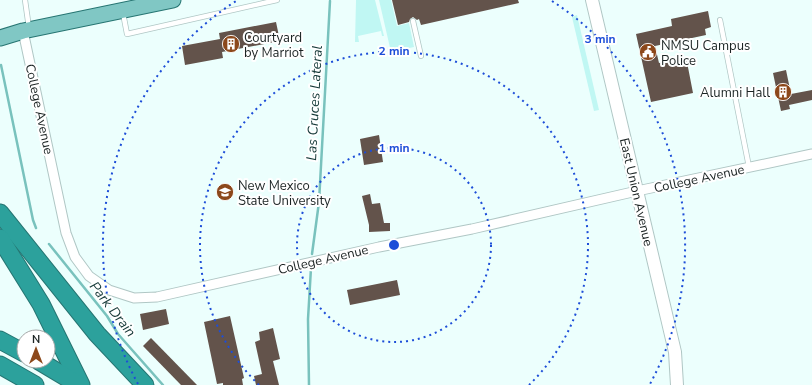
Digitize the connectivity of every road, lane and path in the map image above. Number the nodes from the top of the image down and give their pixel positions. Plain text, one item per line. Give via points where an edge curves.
1 (25, 0) edge
2 (173, 0) edge
3 (277, 0) edge
4 (592, 0) edge
5 (122, 6) edge
6 (720, 20) dead end
7 (413, 21) dead end
8 (26, 30) junction
9 (0, 32) edge
10 (0, 38) edge
11 (421, 56) dead end
12 (812, 154) edge
13 (750, 167) junction
14 (637, 191) junction
15 (0, 213) edge
16 (0, 238) edge
17 (0, 340) edge
18 (16, 349) edge
19 (0, 365) edge
20 (53, 369) edge
21 (35, 385) edge
22 (80, 385) edge
23 (145, 385) edge
24 (677, 385) edge

1 - 8 lane
2 - 5 main road
3 - 5 lane via 127,34
4 - 14 street, East Union Avenue
5 - 8 main road
6 - 13 lane
7 - 11 lane
8 - 9 main road
8 - 10 main road
8 - 14 street, College Avenue via 66,234 75,257 89,276 109,290 134,298 156,296 379,246 472,229
12 - 13 street, College Avenue
13 - 14 street, College Avenue
14 - 24 street, East Union Avenue via 674,352
15 - 23 highway via 97,334
16 - 22 highway via 41,304
17 - 18 highway
19 - 21 highway
20 - 22 highway

